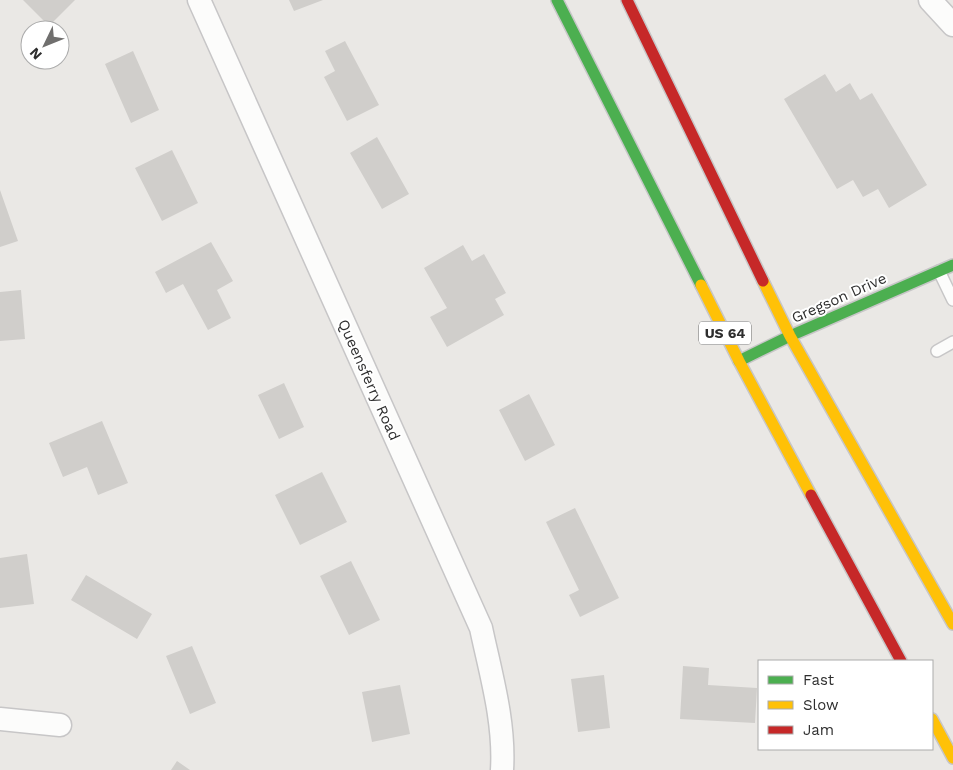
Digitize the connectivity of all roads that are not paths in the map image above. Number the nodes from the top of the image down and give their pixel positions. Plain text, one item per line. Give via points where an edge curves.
1 (199, 0) edge
2 (557, 0) edge
3 (627, 0) edge
4 (930, 0) edge
5 (953, 26) edge
6 (953, 265) edge
7 (939, 271) junction
8 (953, 300) edge
9 (790, 336) junction
10 (953, 342) edge
11 (937, 351) dead end
12 (739, 361) junction
13 (953, 624) edge
14 (900, 660) edge
15 (0, 719) edge
16 (933, 721) edge
17 (60, 725) dead end
18 (953, 758) edge
19 (502, 770) edge

1 - 19 street, Queensferry Road via 480,628 494,684 503,750
2 - 12 main road, US 64
3 - 9 main road
4 - 5 street
6 - 7 main road, Gregson Drive
7 - 8 lane
7 - 9 main road, Gregson Drive
9 - 12 main road, Gregson Drive
9 - 13 main road
10 - 11 lane
12 - 14 main road, US 64
15 - 17 street
16 - 18 main road

